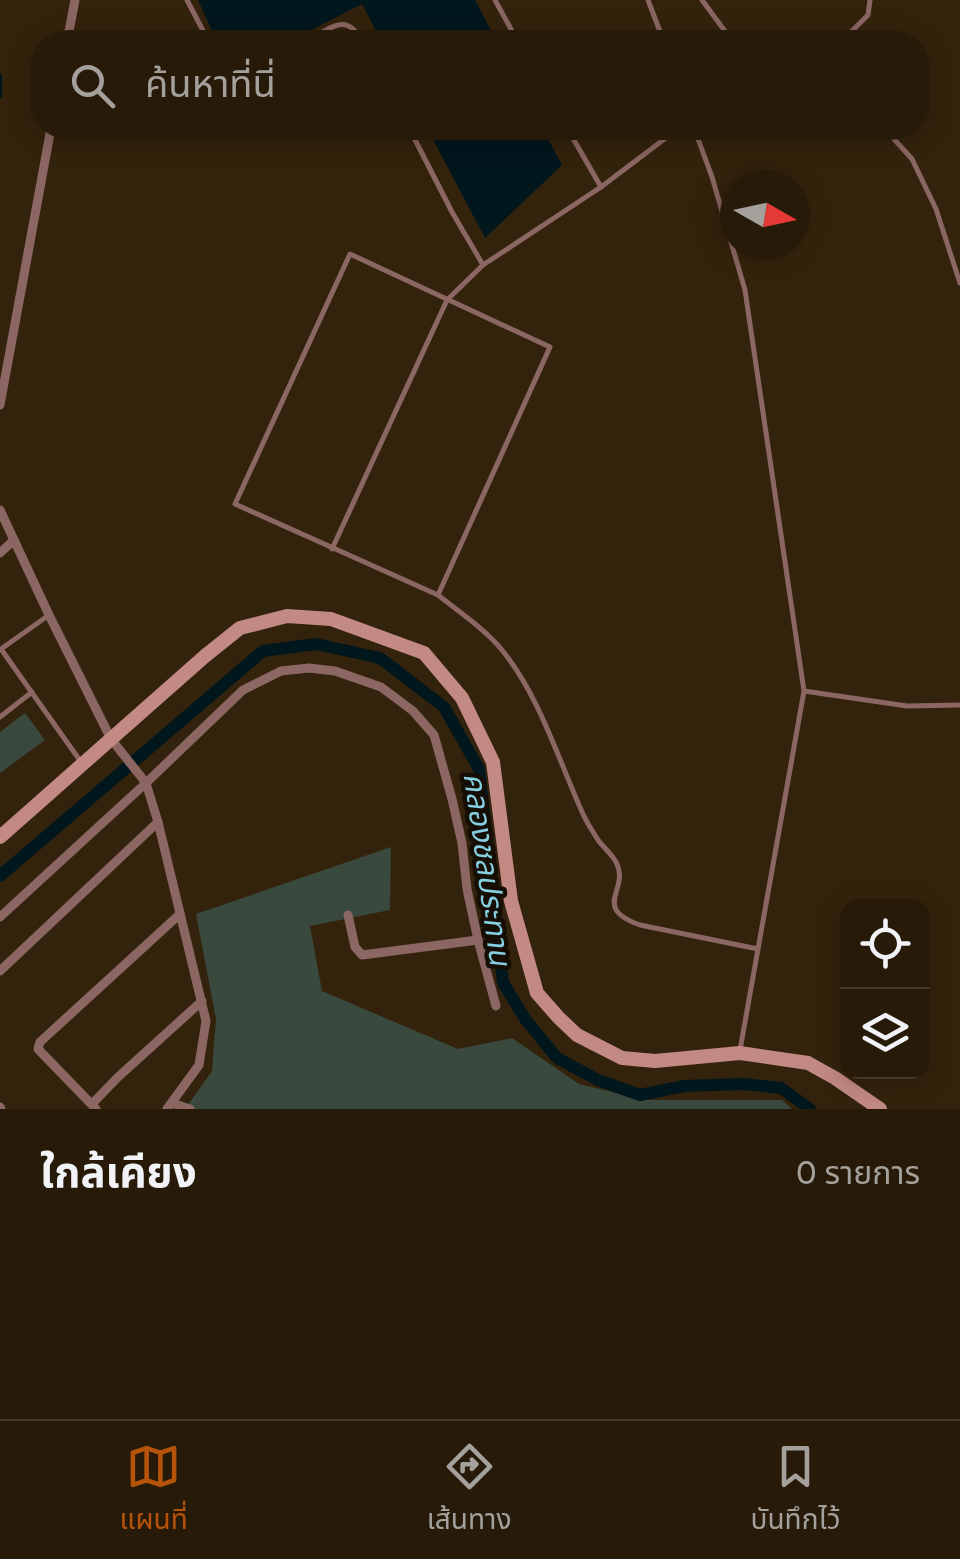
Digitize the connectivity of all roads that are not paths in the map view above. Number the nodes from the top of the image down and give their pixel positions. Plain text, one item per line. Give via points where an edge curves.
1 (74, 0) edge
2 (187, 0) edge
3 (495, 0) edge
4 (702, 0) edge
5 (870, 0) edge
6 (652, 1) edge
7 (69, 30) edge
8 (203, 30) edge
9 (329, 30) edge
10 (357, 30) edge
11 (511, 30) edge
12 (660, 30) edge
13 (724, 30) edge
14 (852, 30) edge
15 (49, 140) edge
16 (415, 140) edge
17 (574, 140) edge
18 (664, 140) edge
19 (698, 140) edge
20 (895, 140) edge
21 (601, 187) junction
22 (482, 266) junction
23 (960, 283) edge
24 (448, 300) junction
25 (0, 336) edge
26 (12, 338) junction
27 (0, 406) edge
28 (0, 510) edge
29 (14, 540) junction
30 (332, 549) junction
31 (0, 553) edge
32 (438, 595) junction
33 (48, 615) junction
34 (804, 691) junction
35 (32, 692) junction
36 (960, 705) edge
37 (0, 717) edge
38 (111, 738) junction
39 (82, 764) junction
40 (146, 783) junction
41 (158, 822) junction
42 (2, 832) edge
43 (180, 914) junction
44 (348, 916) dead end
45 (0, 918) edge
46 (478, 940) junction
47 (758, 949) junction
48 (0, 971) edge
49 (202, 1001) junction
50 (496, 1006) dead end
51 (740, 1053) junction
52 (169, 1106) edge
53 (94, 1107) edge
54 (190, 1109) edge
55 (880, 1109) edge

1 - 7 street
2 - 8 lane
3 - 11 lane
4 - 13 lane
5 - 14 lane via 868,15
6 - 12 lane
9 - 10 lane via 342,23
15 - 26 street
16 - 22 lane
17 - 21 lane
18 - 21 lane
19 - 34 lane via 745,290
20 - 23 lane via 936,208
21 - 22 lane
22 - 24 lane
24 - 30 lane
24 - 30 lane via 350,254 235,504
24 - 32 lane via 550,347
25 - 26 street
26 - 27 street
28 - 29 street
29 - 31 street
29 - 33 street
30 - 32 lane
32 - 47 lane via 500,647 523,682 585,818 618,865 616,912 640,925
33 - 35 lane via 1,649
33 - 38 street
34 - 36 lane via 907,706
34 - 47 lane
35 - 37 lane
35 - 39 lane
38 - 39 street
38 - 40 street
38 - 51 street via 240,628 287,616 331,619 424,653 462,698 492,762 511,901 538,993 578,1035 622,1058
39 - 42 street
40 - 41 street
40 - 45 street
40 - 46 street via 243,690 281,671 335,671 381,686 434,735
41 - 43 street
41 - 48 street
43 - 49 street
43 - 53 street via 40,1042 38,1049
44 - 46 street via 362,955
46 - 50 street
47 - 51 lane
49 - 52 street via 199,1065
49 - 53 street via 116,1078
51 - 55 street via 808,1064
52 - 54 street

